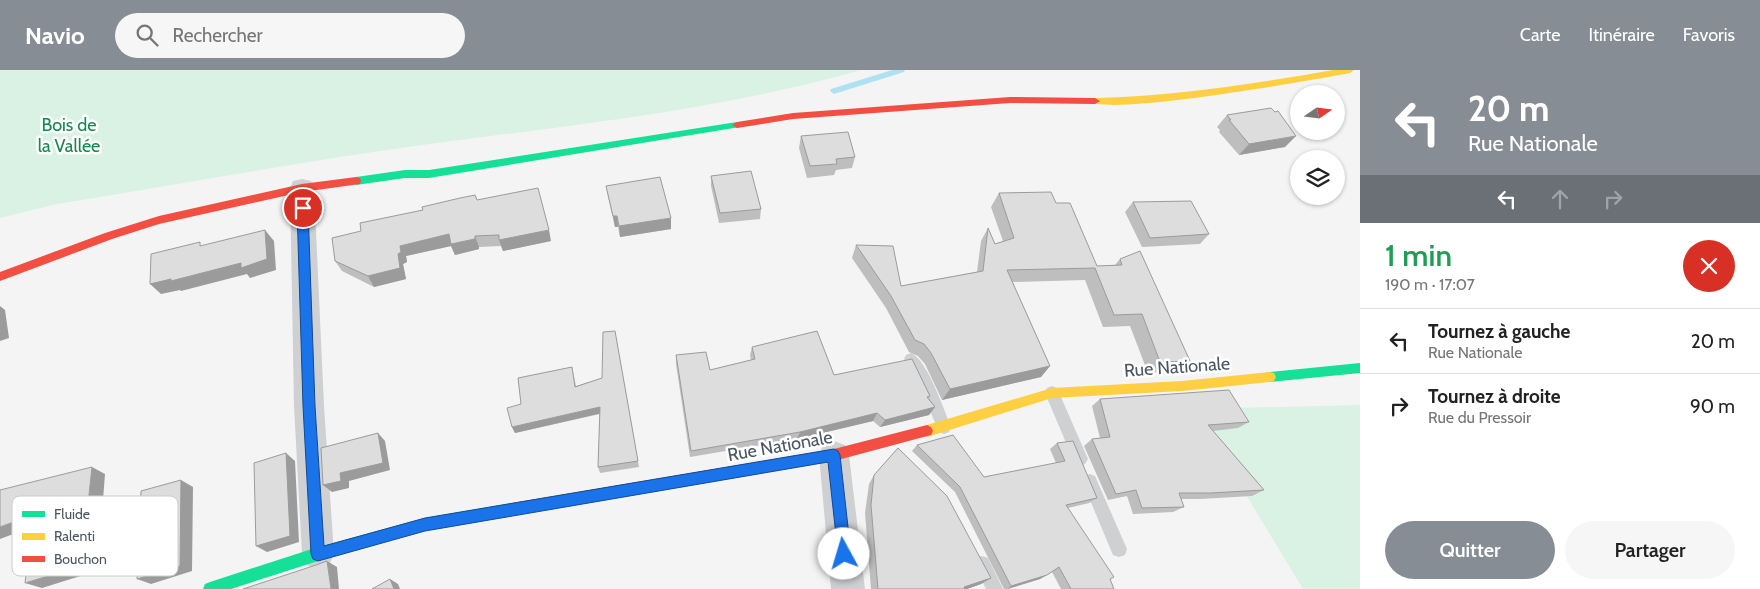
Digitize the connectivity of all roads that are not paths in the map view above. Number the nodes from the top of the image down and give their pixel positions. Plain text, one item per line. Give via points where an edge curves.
1 (1350, 70) edge
2 (302, 188) junction
3 (0, 277) edge
4 (910, 360) edge
5 (1360, 368) edge
6 (1052, 393) junction
7 (944, 427) junction
8 (889, 441) junction
9 (902, 454) edge
10 (834, 455) junction
11 (973, 548) edge
12 (1119, 549) dead end
13 (318, 554) junction
14 (210, 589) edge
15 (848, 589) edge
16 (995, 589) edge

1 - 2 street via 1247,88 1136,101 1010,100 793,116 429,174 405,174
2 - 3 street via 159,220
2 - 13 street via 309,406
4 - 7 lane via 920,372
5 - 6 street, Rue Nationale via 1182,386
6 - 7 street, Rue Nationale
6 - 12 lane
7 - 8 street, Rue Nationale
8 - 9 lane
8 - 10 street, Rue Nationale
10 - 13 street, Rue Nationale via 425,524
10 - 15 street
11 - 16 lane
13 - 14 street, Rue Nationale

